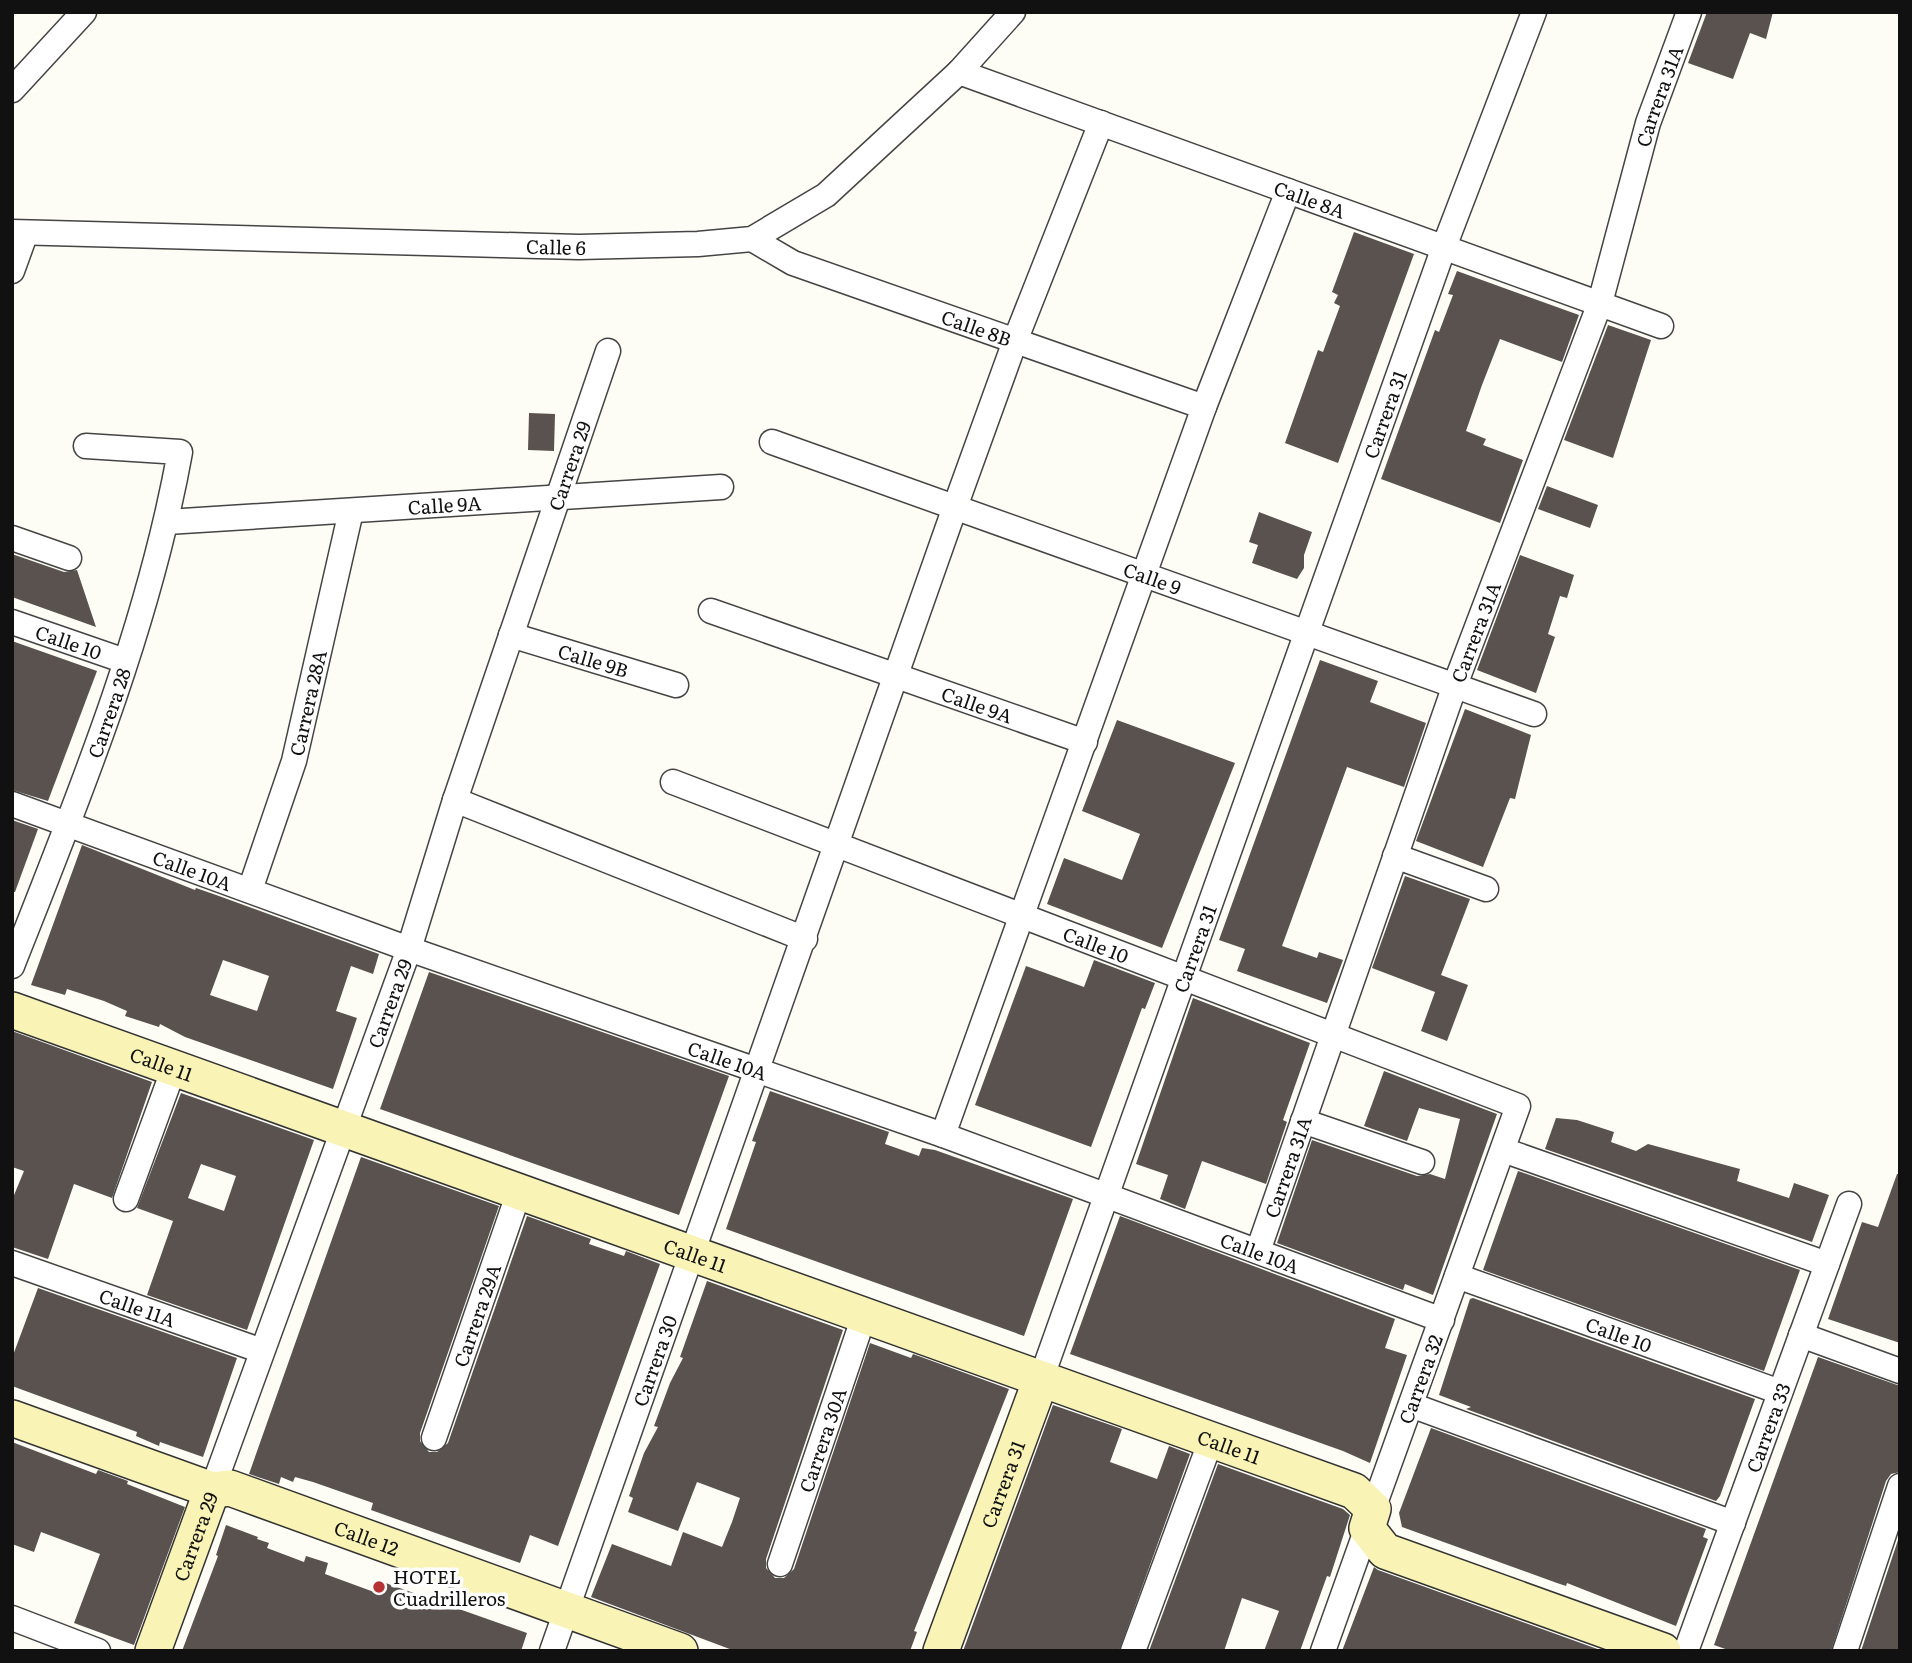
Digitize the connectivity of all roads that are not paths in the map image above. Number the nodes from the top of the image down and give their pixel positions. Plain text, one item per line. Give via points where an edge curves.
1 (84, 12) edge
2 (1013, 12) edge
3 (1534, 12) edge
4 (1689, 12) edge
5 (959, 72) junction
6 (12, 90) edge
7 (1101, 123) junction
8 (1288, 191) junction
9 (19, 234) edge
10 (752, 239) junction
11 (1444, 247) junction
12 (12, 271) edge
13 (1600, 303) junction
14 (1661, 326) dead end
15 (1015, 341) junction
16 (608, 351) dead end
17 (1205, 407) junction
18 (772, 442) dead end
19 (86, 446) dead end
20 (721, 487) dead end
21 (558, 497) junction
22 (955, 507) junction
23 (351, 511) junction
24 (167, 523) junction
25 (12, 538) edge
26 (69, 558) dead end
27 (1146, 575) junction
28 (711, 611) dead end
29 (12, 622) edge
30 (1305, 632) junction
31 (511, 635) junction
32 (125, 661) junction
33 (896, 677) junction
34 (676, 685) dead end
35 (1455, 685) junction
36 (1534, 713) dead end
37 (1085, 743) junction
38 (673, 782) dead end
39 (454, 800) junction
40 (12, 804) edge
41 (68, 824) junction
42 (837, 846) junction
43 (1395, 856) junction
44 (1486, 889) dead end
45 (250, 890) junction
46 (1022, 916) junction
47 (805, 939) junction
48 (409, 949) junction
49 (12, 966) edge
50 (1184, 979) junction
51 (12, 1010) edge
52 (1332, 1035) junction
53 (174, 1068) junction
54 (757, 1072) junction
55 (1518, 1107) joint
56 (1303, 1121) junction
57 (343, 1129) junction
58 (943, 1135) junction
59 (1503, 1150) junction
60 (1422, 1162) dead end
61 (519, 1192) junction
62 (1108, 1196) junction
63 (127, 1199) dead end
64 (1849, 1204) dead end
65 (1258, 1251) junction
66 (691, 1254) junction
67 (12, 1262) edge
68 (1827, 1264) junction
69 (1457, 1276) junction
70 (864, 1316) junction
71 (1442, 1320) junction
72 (1801, 1335) junction
73 (262, 1351) junction
74 (1900, 1371) edge
75 (1041, 1379) junction
76 (1780, 1392) junction
77 (1411, 1405) junction
78 (12, 1418) edge
79 (434, 1438) dead end
80 (1211, 1440) junction
81 (1900, 1486) edge
82 (212, 1490) junction
83 (1370, 1518) junction
84 (1733, 1523) junction
85 (780, 1564) dead end
86 (12, 1618) edge
87 (560, 1630) edge
88 (98, 1651) edge
89 (153, 1651) edge
90 (616, 1651) edge
91 (680, 1651) edge
92 (941, 1651) edge
93 (1133, 1651) edge
94 (1323, 1651) edge
95 (1663, 1651) edge
96 (1686, 1651) edge
97 (1844, 1651) edge

1 - 6 street
2 - 5 street, Calle 6
3 - 11 street, Carrera 31
4 - 13 street, Carrera 31A via 1648,124
5 - 7 street, Calle 8A
5 - 10 street, Calle 6 via 826,195
7 - 8 street, Calle 8A
7 - 15 street, Carrera 30
8 - 11 street, Calle 8A
8 - 17 street
9 - 10 street, Calle 6 via 579,247
9 - 12 street
10 - 15 street, Calle 8B via 793,263
11 - 13 street, Calle 8A
11 - 30 street, Carrera 31
13 - 14 street, Calle 8A
13 - 35 street, Carrera 31A
15 - 17 street, Calle 8B
15 - 22 street, Carrera 30
16 - 21 street, Carrera 29
17 - 27 street
18 - 22 street, Calle 9
19 - 24 street, Carrera 28 via 180,452
20 - 21 street, Calle 9A
21 - 23 street, Calle 9A
21 - 31 street, Carrera 29
22 - 27 street, Calle 9
22 - 33 street, Carrera 30
23 - 24 street, Calle 9A
23 - 45 street, Carrera 28A via 294,761
24 - 32 street, Carrera 28
25 - 26 street
27 - 30 street, Calle 9
27 - 37 street
28 - 33 street, Calle 9A
29 - 32 street, Calle 10
30 - 35 street, Calle 9
30 - 50 street, Carrera 31
31 - 34 street, Calle 9B
31 - 39 street, Carrera 29
32 - 41 street, Carrera 28
33 - 37 street, Calle 9A
33 - 42 street, Carrera 30
35 - 36 street, Calle 9
35 - 43 street, Carrera 31A
37 - 46 street
38 - 42 street, Calle 10
39 - 47 street
39 - 48 street, Carrera 29
40 - 41 street, Calle 10A
41 - 45 street, Calle 10A
41 - 49 street, Carrera 28
42 - 46 street, Calle 10
42 - 47 street, Carrera 30
43 - 44 street
43 - 52 street, Carrera 31A
45 - 48 street, Calle 10A
46 - 50 street, Calle 10
46 - 58 street
47 - 54 street, Carrera 30
48 - 54 street, Calle 10A
48 - 57 street, Carrera 29
50 - 52 street, Calle 10
50 - 62 street, Carrera 31
51 - 53 street, Calle 11
52 - 55 street, Calle 10
52 - 56 street, Carrera 31A
53 - 57 street, Calle 11
53 - 63 street
54 - 58 street, Calle 10A
54 - 66 street, Carrera 30
55 - 59 street, Carrera 32
56 - 60 street
56 - 65 street, Carrera 31A
57 - 61 street, Calle 11
57 - 73 street, Carrera 29
58 - 62 street, Calle 10A
59 - 68 street
59 - 69 street, Carrera 32
61 - 66 street, Calle 11
61 - 79 street, Carrera 29A
62 - 65 street, Calle 10A
62 - 75 street, Carrera 31
64 - 68 street, Carrera 33
65 - 71 street, Calle 10A
66 - 70 street, Calle 11
66 - 87 street, Carrera 30
67 - 73 street, Calle 11A
68 - 72 street, Carrera 33
69 - 71 street, Carrera 32
69 - 76 street, Calle 10
70 - 75 street, Calle 11
70 - 85 street, Carrera 30A
71 - 77 street, Carrera 32
72 - 74 street
72 - 76 street, Carrera 33
73 - 82 street, Carrera 29
75 - 80 street, Calle 11
75 - 92 street, Carrera 31
76 - 84 street, Carrera 33
77 - 83 street, Carrera 32
77 - 84 street
78 - 82 street, Calle 12
80 - 83 street, Calle 11 via 1354,1491
80 - 93 street
81 - 97 street
82 - 87 street, Calle 12 via 230,1488
82 - 89 street, Carrera 29
83 - 94 street, Carrera 32
83 - 95 street, Calle 11 via 1385,1551
84 - 96 street, Carrera 33
86 - 88 street
87 - 90 street, Calle 12
87 - 91 street, Calle 12

